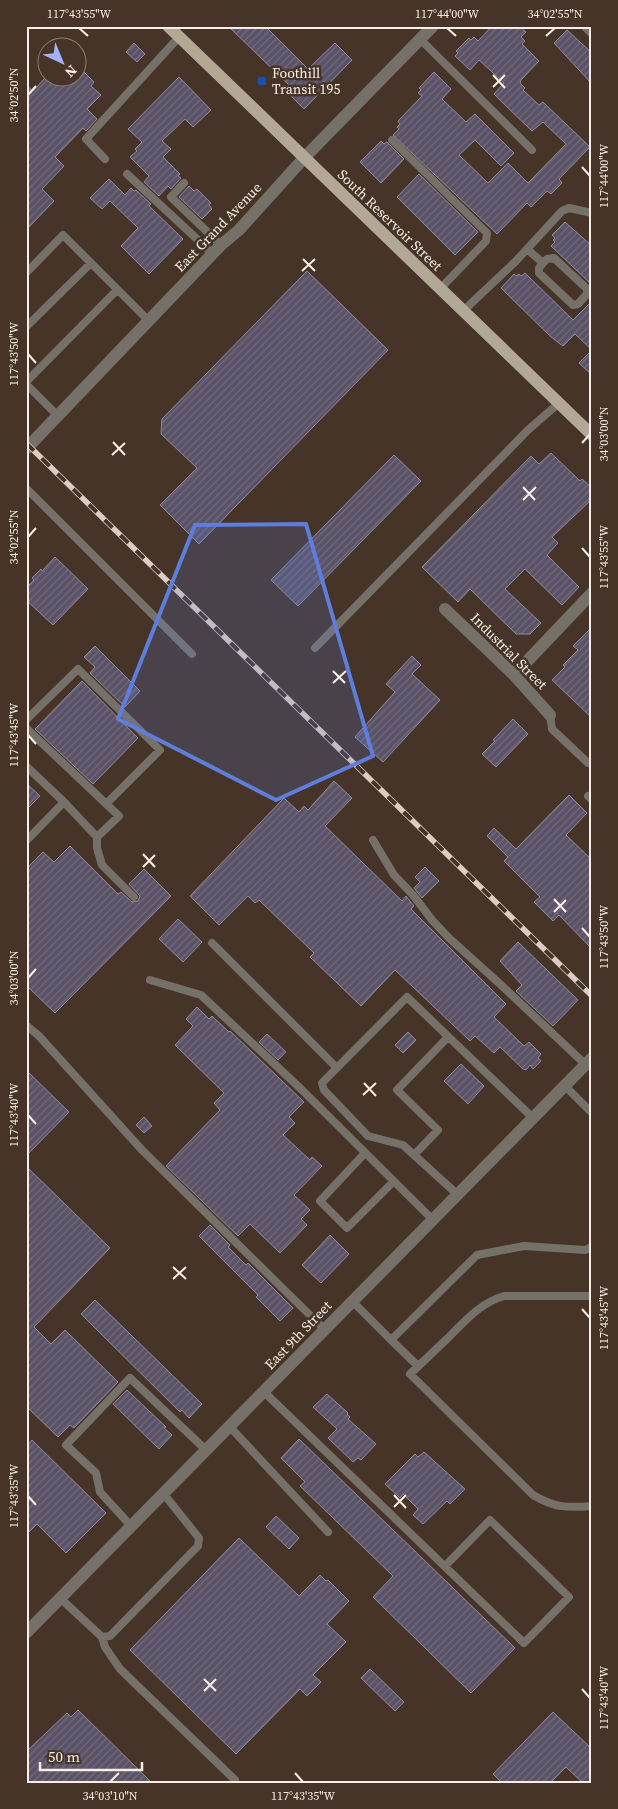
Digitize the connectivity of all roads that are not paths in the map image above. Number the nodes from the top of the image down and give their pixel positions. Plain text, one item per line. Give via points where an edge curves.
1 (168, 26) edge
2 (433, 26) edge
3 (584, 26) edge
4 (592, 34) edge
5 (179, 38) junction
6 (420, 39) junction
7 (392, 140) dead end
8 (532, 150) dead end
9 (105, 158) dead end
10 (304, 158) junction
11 (127, 174) dead end
12 (184, 184) dead end
13 (592, 213) edge
14 (527, 248) junction
15 (217, 249) junction
16 (543, 263) junction
17 (91, 264) junction
18 (26, 273) edge
19 (440, 289) junction
20 (117, 290) junction
21 (463, 311) junction
22 (149, 321) junction
23 (26, 327) edge
24 (26, 383) edge
25 (559, 403) junction
26 (58, 416) junction
27 (592, 435) edge
28 (26, 449) edge
29 (26, 488) edge
30 (592, 593) edge
31 (446, 609) dead end
32 (315, 648) dead end
33 (192, 654) dead end
34 (514, 675) junction
35 (550, 715) joint
36 (26, 720) edge
37 (26, 728) edge
38 (592, 763) edge
39 (26, 766) edge
40 (64, 802) junction
41 (106, 804) junction
42 (97, 837) junction
43 (373, 840) dead end
44 (26, 841) edge
45 (134, 897) dead end
46 (212, 943) dead end
47 (150, 980) dead end
48 (26, 1025) edge
49 (448, 1036) junction
50 (588, 1061) edge
51 (337, 1068) junction
52 (564, 1085) junction
53 (592, 1113) edge
54 (532, 1118) junction
55 (365, 1153) junction
56 (414, 1155) junction
57 (394, 1181) junction
58 (457, 1194) junction
59 (432, 1219) junction
60 (592, 1247) edge
61 (592, 1296) edge
62 (352, 1301) junction
63 (324, 1329) junction
64 (391, 1340) junction
65 (418, 1366) junction
66 (263, 1391) junction
67 (229, 1426) junction
68 (206, 1450) junction
69 (163, 1493) junction
70 (592, 1506) edge
71 (131, 1526) junction
72 (328, 1532) dead end
73 (445, 1566) junction
74 (60, 1598) junction
75 (27, 1632) edge
76 (102, 1637) junction
77 (234, 1780) dead end

1 - 5 main road, South Reservoir Street
2 - 6 street, East Grand Avenue
3 - 4 lane
5 - 9 lane via 86,140
5 - 10 main road, South Reservoir Street
6 - 8 lane
6 - 10 street, East Grand Avenue
7 - 19 lane via 487,234 486,241
10 - 15 street, East Grand Avenue via 239,230
10 - 19 main road, South Reservoir Street
11 - 15 lane
12 - 15 lane via 171,197
13 - 14 lane via 569,208
14 - 16 lane
14 - 21 lane
15 - 22 street, East Grand Avenue
16 - 16 lane via 554,258 587,289 588,294 573,305 539,273
17 - 18 lane via 64,236
17 - 20 lane
17 - 23 lane
19 - 21 main road, South Reservoir Street
20 - 22 lane
20 - 24 lane
21 - 25 main road, South Reservoir Street
22 - 26 street, East Grand Avenue
24 - 26 lane
25 - 27 main road, South Reservoir Street
25 - 32 lane via 528,430
26 - 28 street, East Grand Avenue
29 - 33 lane
30 - 34 street
31 - 34 street, Industrial Street
34 - 35 street, Industrial Street
35 - 38 lane via 552,729 588,763
36 - 41 lane via 78,669 160,750
37 - 41 lane
39 - 40 lane
40 - 42 lane
40 - 44 lane
41 - 42 lane via 118,816
42 - 45 lane via 102,865
43 - 50 lane via 394,875 449,938
46 - 51 lane
47 - 55 lane via 201,995
48 - 63 lane via 142,1150
49 - 51 lane via 407,997
49 - 54 lane
49 - 56 lane via 397,1090 438,1130
50 - 52 street, East 9th Street
51 - 56 lane via 322,1083 324,1090 368,1136 403,1145
52 - 53 lane
52 - 54 street, East 9th Street
54 - 58 street, East 9th Street
55 - 57 lane
55 - 57 lane via 320,1201 348,1228
56 - 58 lane
57 - 59 lane
58 - 59 street, East 9th Street
59 - 62 street, East 9th Street
60 - 64 lane via 585,1250 524,1246 477,1254
61 - 65 lane via 504,1296 493,1299 468,1317
62 - 63 street, East 9th Street
62 - 64 lane
63 - 66 street, East 9th Street
64 - 65 lane
65 - 70 lane via 410,1374 533,1495 548,1504
66 - 67 street, East 9th Street
66 - 73 lane
67 - 68 street, East 9th Street
67 - 72 lane
68 - 69 street, East 9th Street
68 - 71 lane via 130,1378 66,1446 96,1473 100,1492
69 - 71 street, East 9th Street
69 - 76 lane via 199,1538 198,1546 110,1636
71 - 74 street, East 9th Street
73 - 73 lane via 524,1643 569,1597 490,1520
74 - 75 street, East 9th Street
74 - 76 lane
76 - 77 lane via 120,1668

